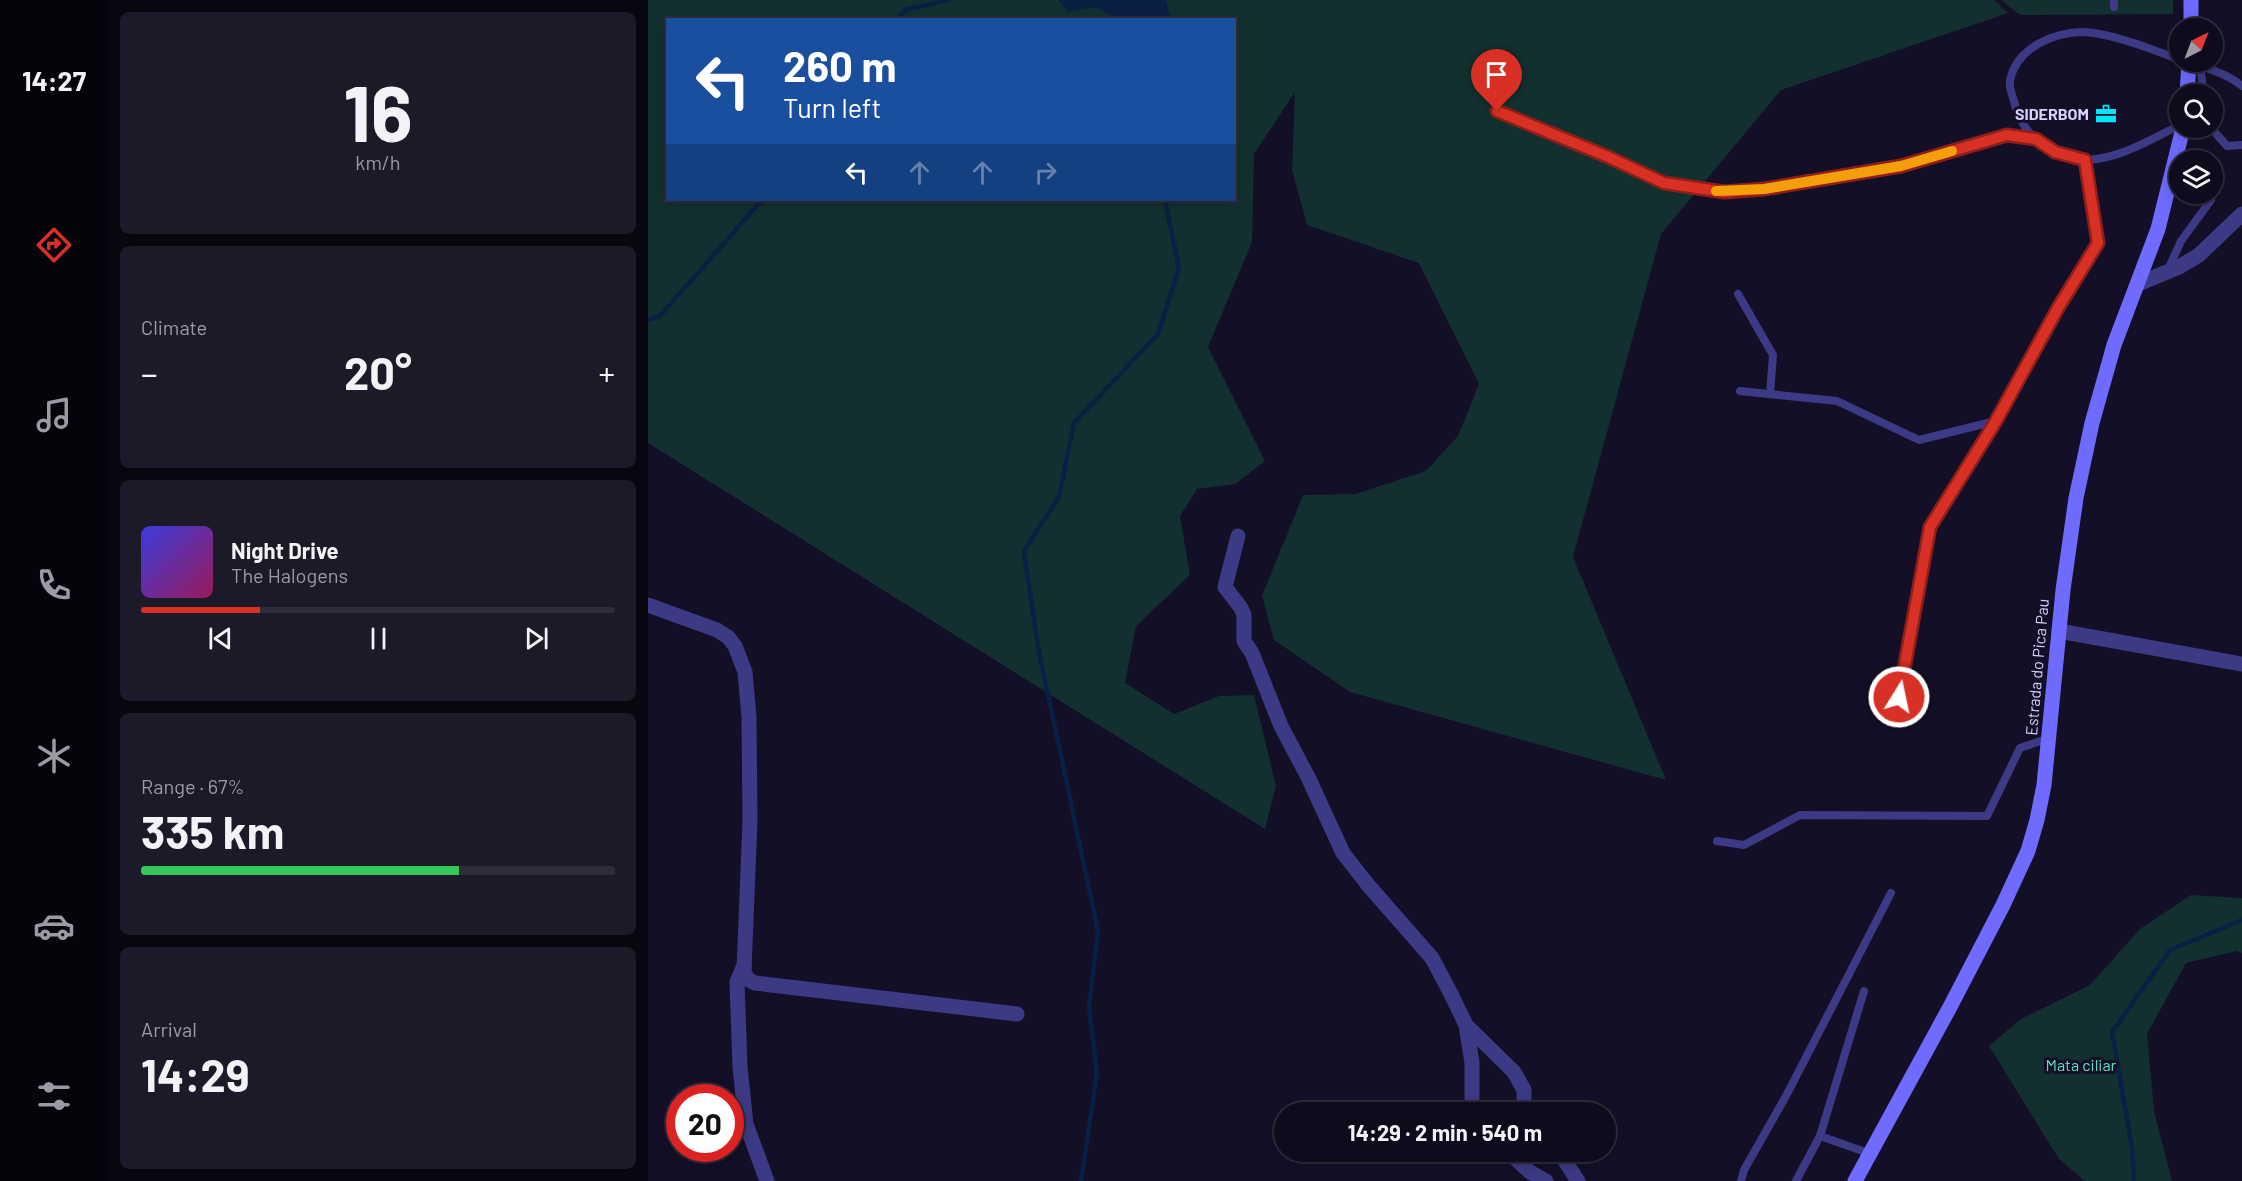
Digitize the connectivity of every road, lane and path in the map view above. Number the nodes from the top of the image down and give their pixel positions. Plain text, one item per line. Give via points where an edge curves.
1 (2191, 0) edge
2 (2191, 18) edge
3 (2169, 56) edge
4 (2218, 72) edge
5 (2242, 86) edge
6 (1497, 111) dead end
7 (2169, 132) edge
8 (2178, 138) edge
9 (2220, 138) edge
10 (2036, 139) junction
11 (2242, 145) edge
12 (2085, 160) junction
13 (2208, 204) edge
14 (2242, 214) edge
15 (2167, 272) junction
16 (2138, 284) junction
17 (1738, 294) dead end
18 (1740, 391) dead end
19 (1770, 394) junction
20 (1996, 421) junction
21 (1238, 536) dead end
22 (648, 605) edge
23 (2059, 631) junction
24 (2242, 664) edge
25 (1899, 697) dead end
26 (2049, 738) junction
27 (1718, 841) dead end
28 (1891, 893) dead end
29 (745, 964) junction
30 (1864, 991) dead end
31 (1017, 1014) dead end
32 (1466, 1025) junction
33 (1474, 1102) edge
34 (1524, 1102) edge
35 (1820, 1136) junction
36 (1871, 1154) junction
37 (1519, 1162) edge
38 (1565, 1162) edge
39 (767, 1181) edge
40 (1546, 1181) edge
41 (1578, 1181) edge
42 (1741, 1181) edge
43 (1796, 1181) edge
44 (1855, 1181) edge

1 - 2 main road
3 - 10 lane via 2084,32 2051,37 2029,49 2014,65 2009,83 2020,123
4 - 5 lane
6 - 10 lane via 1664,183 1724,192 1901,166 2007,135
7 - 12 lane via 2120,155
8 - 16 main road, Estrada do Pica Pau via 2158,229
9 - 11 lane via 2227,146
10 - 12 lane via 2055,152
12 - 20 lane via 2098,243
13 - 15 lane via 2181,241
14 - 15 street via 2199,255
15 - 16 street
16 - 23 main road, Estrada do Pica Pau via 2114,345 2092,423 2076,498
17 - 19 lane via 1773,356
18 - 19 lane
19 - 20 lane via 1837,401 1919,440
20 - 25 lane via 1930,527
21 - 32 street via 1225,587 1244,615 1244,641 1281,726 1343,853 1432,958
22 - 29 street via 717,630 735,646 745,672 750,821
23 - 24 street
23 - 26 main road, Estrada do Pica Pau
26 - 27 lane via 2020,748 1987,816 1800,815 1744,845
26 - 36 main road, Estrada do Pica Pau via 2044,785 2028,851 1993,926
28 - 42 lane
29 - 31 street via 746,976 755,983
29 - 39 street via 737,982 742,1089 746,1124
30 - 35 lane
32 - 33 street
32 - 34 street via 1514,1072 1524,1090
35 - 36 lane
35 - 43 lane
36 - 44 main road, Estrada do Pica Pau
37 - 40 street
38 - 41 street

